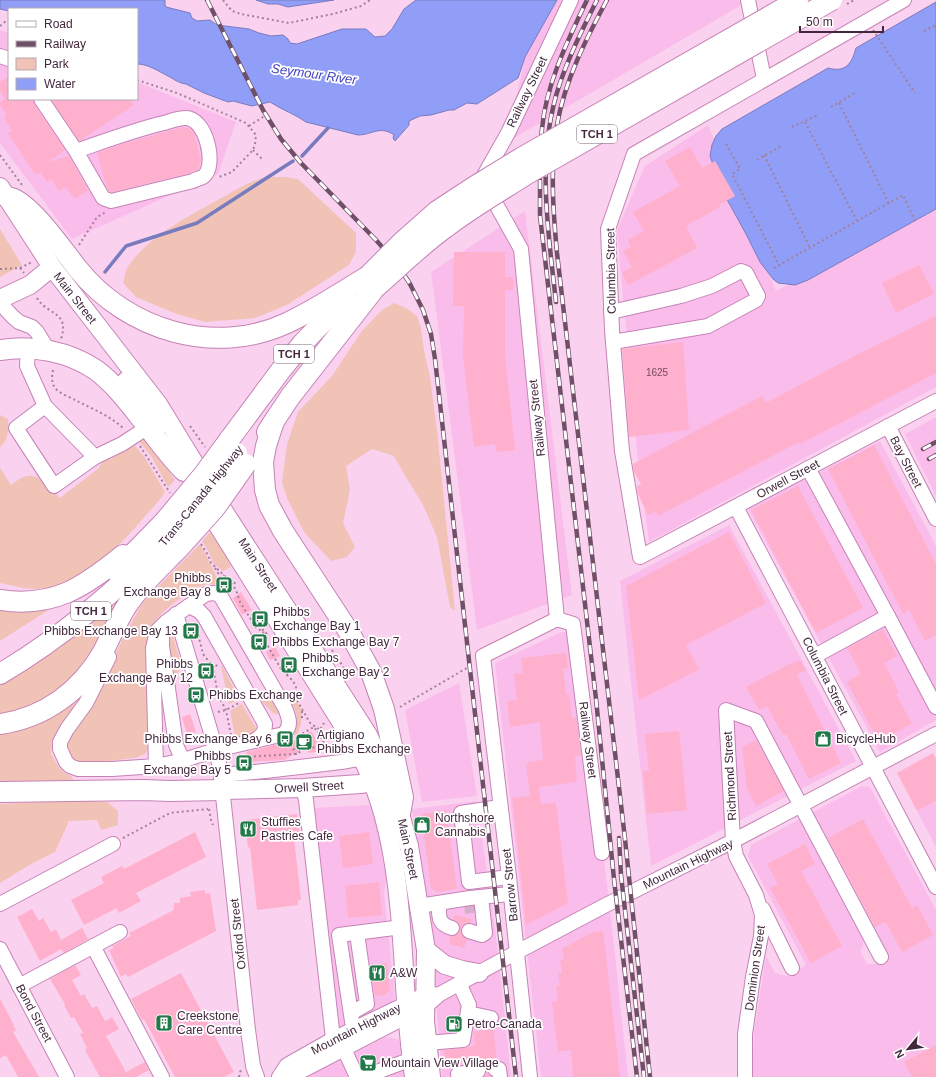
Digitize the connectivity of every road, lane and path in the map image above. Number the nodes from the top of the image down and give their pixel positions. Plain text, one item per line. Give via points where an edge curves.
1 (223, 0) edge
2 (370, 0) edge
3 (571, 0) edge
4 (748, 0) edge
5 (798, 0) edge
6 (832, 0) edge
7 (904, 0) edge
8 (867, 21) junction
9 (936, 25) edge
10 (924, 31) dead end
11 (764, 79) junction
12 (138, 80) edge
13 (855, 94) dead end
14 (915, 94) dead end
15 (42, 100) edge
16 (840, 103) junction
17 (831, 107) dead end
18 (266, 115) dead end
19 (818, 115) dead end
20 (805, 122) junction
21 (249, 126) junction
22 (792, 127) dead end
23 (726, 144) dead end
24 (781, 146) dead end
25 (253, 150) junction
26 (76, 151) junction
27 (764, 155) junction
28 (262, 159) dead end
29 (757, 160) dead end
30 (219, 177) dead end
31 (2, 197) edge
32 (889, 204) junction
33 (110, 209) dead end
34 (857, 221) junction
35 (916, 223) dead end
36 (77, 248) dead end
37 (810, 248) junction
38 (779, 265) junction
39 (41, 268) junction
40 (774, 268) dead end
41 (0, 269) edge
42 (372, 282) junction
43 (0, 299) edge
44 (38, 300) dead end
45 (0, 303) edge
46 (611, 312) junction
47 (613, 342) junction
48 (54, 345) junction
49 (28, 348) junction
50 (0, 350) edge
51 (53, 370) dead end
52 (936, 401) edge
53 (45, 406) junction
54 (274, 421) junction
55 (888, 426) junction
56 (140, 432) junction
57 (267, 442) junction
58 (240, 456) junction
59 (95, 457) junction
60 (808, 468) junction
61 (184, 470) junction
62 (736, 507) junction
63 (936, 519) edge
64 (175, 540) junction
65 (640, 557) joint
66 (213, 565) dead end
67 (224, 575) dead end
68 (0, 600) edge
69 (189, 606) junction
70 (888, 616) junction
71 (171, 618) junction
72 (557, 619) junction
73 (191, 631) dead end
74 (483, 656) junction
75 (815, 656) junction
76 (0, 659) edge
77 (220, 663) dead end
78 (213, 667) junction
79 (206, 669) dead end
80 (0, 674) edge
81 (296, 686) dead end
82 (302, 688) dead end
83 (241, 702) dead end
84 (400, 707) dead end
85 (936, 707) edge
86 (226, 710) junction
87 (218, 712) dead end
88 (323, 719) dead end
89 (0, 724) edge
90 (318, 733) junction
91 (936, 734) edge
92 (231, 736) dead end
93 (297, 737) dead end
94 (254, 741) junction
95 (290, 743) dead end
96 (342, 744) dead end
97 (326, 746) junction
98 (216, 750) junction
99 (332, 751) dead end
100 (296, 754) junction
101 (240, 758) dead end
102 (363, 758) junction
103 (184, 760) junction
104 (156, 766) junction
105 (872, 768) junction
106 (378, 773) junction
107 (222, 782) junction
108 (303, 788) junction
109 (0, 792) edge
110 (800, 806) junction
111 (500, 807) junction
112 (215, 808) dead end
113 (400, 814) junction
114 (733, 842) junction
115 (114, 844) joint
116 (602, 853) dead end
117 (509, 877) junction
118 (468, 882) junction
119 (936, 887) edge
120 (510, 894) junction
121 (756, 894) junction
122 (417, 897) junction
123 (469, 900) junction
124 (439, 903) junction
125 (0, 904) edge
126 (402, 927) junction
127 (452, 928) dead end
128 (469, 931) dead end
129 (120, 932) dead end
130 (93, 946) junction
131 (0, 950) edge
132 (426, 950) junction
133 (517, 952) junction
134 (881, 957) dead end
135 (792, 968) dead end
136 (479, 973) junction
137 (459, 984) junction
138 (19, 986) junction
139 (430, 998) junction
140 (407, 1010) junction
141 (468, 1014) junction
142 (491, 1018) dead end
143 (353, 1028) junction
144 (332, 1039) junction
145 (427, 1043) junction
146 (344, 1049) junction
147 (412, 1059) junction
148 (478, 1071) dead end
149 (387, 1073) edge
150 (67, 1077) edge
151 (162, 1077) edge
152 (257, 1077) edge
153 (279, 1077) edge
154 (287, 1077) edge
155 (364, 1077) edge
156 (414, 1077) edge
157 (431, 1077) edge
158 (459, 1077) edge
159 (527, 1077) edge
160 (745, 1077) edge

1 - 2 path via 232,11 289,23 340,12 361,6
3 - 72 street, Railway Street via 517,114 482,179 521,249
4 - 11 street
5 - 42 highway, TCH 1, bridge via 521,158 437,211 402,242
6 - 42 highway, TCH 1, bridge via 527,174 444,228
7 - 8 street, Columbia Street
8 - 11 street, Columbia Street
8 - 14 path
9 - 10 path
11 - 46 street, Columbia Street via 634,154 608,229
12 - 21 path via 211,107
13 - 16 path
15 - 26 street
16 - 17 path
16 - 32 path
18 - 21 path
19 - 20 path
20 - 22 path
20 - 34 path
21 - 25 path via 256,135
23 - 38 path via 740,170 732,174
24 - 27 path
25 - 28 path
25 - 30 path via 232,172
26 - 26 street via 145,127 186,118 194,120 202,127 209,148 210,167 204,176 193,181 111,201 103,198
27 - 29 path
27 - 37 path
31 - 39 main road, Main Street
31 - 42 highway via 15,200 32,214 82,274 111,302 143,321 176,333 225,338 257,334 287,324
32 - 34 path
32 - 35 path via 903,195
33 - 36 path via 97,217
34 - 37 path
37 - 38 path
38 - 40 path
39 - 41 path
39 - 43 main road via 30,285
39 - 61 main road, Main Street via 136,394 177,455
39 - 106 main road, Main Street via 158,404 225,514 368,735
42 - 54 highway
42 - 58 highway, Trans-Canada Highway / TCH 1 via 272,403
44 - 48 path via 63,322 64,330
45 - 48 street via 19,322 32,327
46 - 47 street, Columbia Street
46 - 47 street via 682,296 712,286 741,271 746,273 758,296 756,300 708,326
47 - 65 street, Columbia Street via 622,451
48 - 49 highway
48 - 56 highway via 107,380
49 - 50 highway
49 - 53 street via 27,366
51 - 56 path via 53,384 64,395
52 - 55 street, Orwell Street
53 - 59 street
53 - 59 street via 16,428 54,486
54 - 57 highway
54 - 58 highway
55 - 60 street, Orwell Street
55 - 63 street, Bay Street
56 - 59 street
56 - 61 highway
57 - 58 street
57 - 113 highway via 263,476 269,505 371,672 384,709 403,797
58 - 64 highway, bridge via 215,508
58 - 64 highway, Trans-Canada Highway / TCH 1, bridge via 204,474
60 - 62 street, Orwell Street
60 - 70 street
61 - 102 main road, Main Street
62 - 65 street, Orwell Street
62 - 75 street, Columbia Street
64 - 68 highway via 104,570 54,598 25,602
64 - 76 highway, Trans-Canada Highway / TCH 1 via 117,570 51,624
64 - 80 highway, Trans-Canada Highway / TCH 1 via 147,560 94,609
64 - 89 highway via 129,602 93,667 73,690 33,716
64 - 104 street via 128,620 86,703 60,742 60,750 66,762 78,770
66 - 67 path via 220,578
69 - 71 street
69 - 94 street via 204,616 265,724 262,736
69 - 94 street via 206,594 214,593 220,596 285,708 290,720 284,734
70 - 75 street
70 - 85 street
71 - 98 street, Oxford Street
71 - 103 street via 162,633 162,646 176,745
71 - 104 street via 157,631 153,648
72 - 74 street
72 - 116 street, Railway Street via 574,624
73 - 78 path via 197,629 203,654
74 - 84 path via 470,667
74 - 111 street, Barrow Street
75 - 105 street, Columbia Street
77 - 78 path
78 - 79 path
78 - 86 path via 218,694
81 - 82 path
83 - 86 path
86 - 87 path
86 - 92 path
88 - 90 path via 324,723
90 - 93 path via 314,727
90 - 97 path
91 - 105 street, Mountain Highway
94 - 98 street
95 - 100 path
96 - 97 path
97 - 99 path
97 - 100 path via 307,748
98 - 103 street
98 - 107 street, Oxford Street
100 - 101 path
102 - 106 main road, Main Street
102 - 107 street, Orwell Street
103 - 104 street
105 - 110 street, Mountain Highway
105 - 119 street, Columbia Street
106 - 108 main road, Orwell Street
106 - 113 main road, Main Street via 389,780
106 - 122 street
106 - 126 main road, Main Street
107 - 108 main road, Orwell Street
107 - 109 highway via 170,791
107 - 152 street, Oxford Street via 248,1030
108 - 144 street
110 - 114 street, Mountain Highway
110 - 114 street, Richmond Street via 756,721 726,710
110 - 134 street
111 - 117 street, Barrow Street
111 - 118 street via 461,813
112 - 115 path via 170,813
113 - 122 main road, Main Street via 409,846
114 - 121 street, Dominion Street via 736,856
114 - 133 street, Mountain Highway
115 - 125 street
117 - 118 street
117 - 120 street, Barrow Street
118 - 123 street
120 - 123 street
120 - 133 street, Barrow Street
121 - 135 street
121 - 160 street, Dominion Street via 762,915 761,936 745,1034
122 - 124 street
122 - 132 main road, Main Street
123 - 124 street
123 - 128 street via 485,933 482,935
124 - 127 street via 441,922
126 - 140 main road, Main Street
126 - 143 street via 339,935
129 - 130 street
130 - 138 street
130 - 151 street
131 - 138 street, Bond Street
132 - 136 main road via 444,965
132 - 139 main road, Main Street
133 - 136 street, Mountain Highway
133 - 159 street, Barrow Street
136 - 137 street, Mountain Highway
137 - 139 street, Mountain Highway
137 - 141 street via 469,1005
138 - 150 street, Bond Street
139 - 140 street, Mountain Highway
139 - 145 main road, Main Street via 425,1025
140 - 143 street, Mountain Highway
140 - 146 street, Mountain Highway
140 - 147 main road, Main Street
141 - 142 street
141 - 145 street via 463,1040
143 - 144 street, Mountain Highway
144 - 153 street, Mountain Highway via 287,1065
145 - 157 main road, Main Street
146 - 154 street, Mountain Highway
146 - 155 street
147 - 149 street
147 - 156 main road, Main Street
148 - 158 street via 458,1074
149 - 155 street

